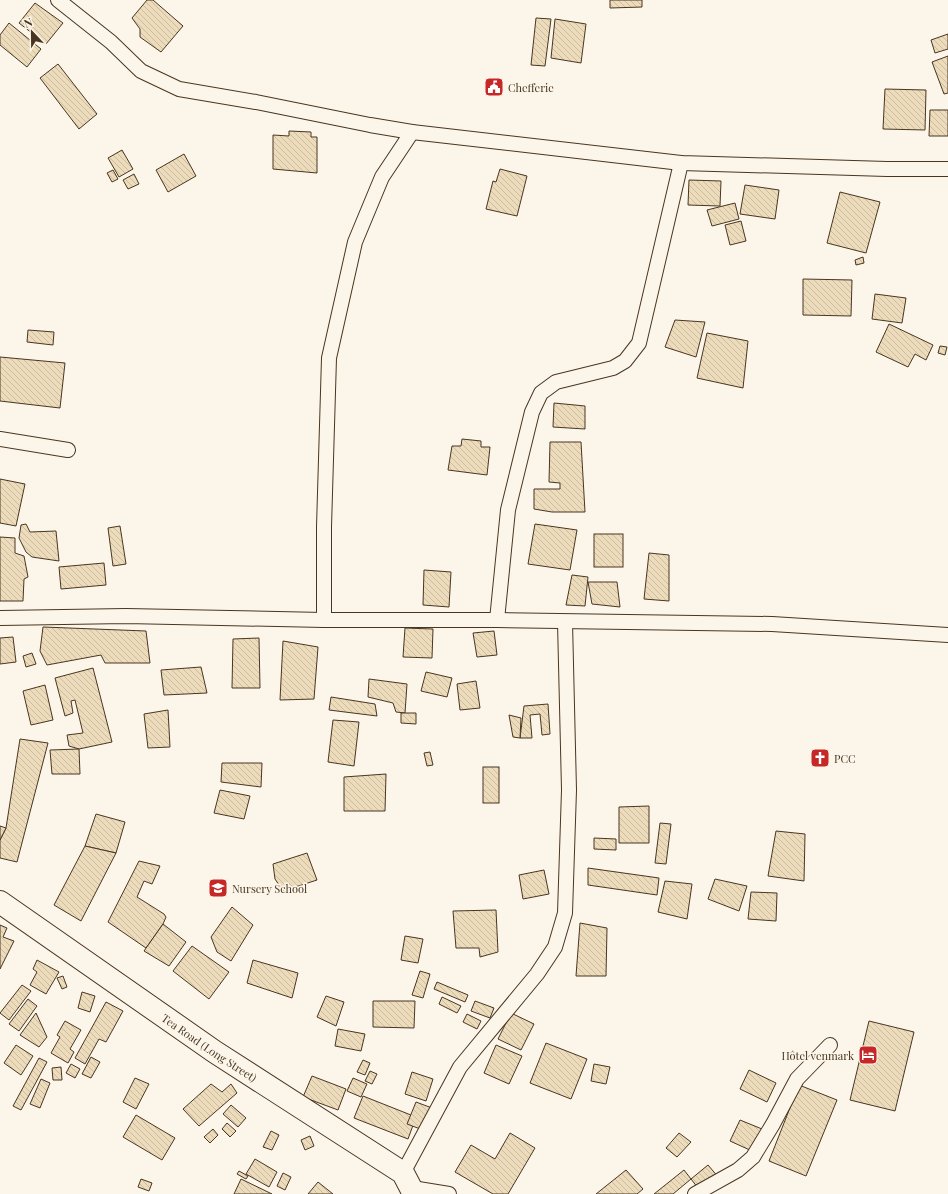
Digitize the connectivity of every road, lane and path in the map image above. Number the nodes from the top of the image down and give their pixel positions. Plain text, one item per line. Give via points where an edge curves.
1 (58, 0) edge
2 (412, 132) junction
3 (681, 164) junction
4 (948, 169) edge
5 (0, 439) edge
6 (68, 450) dead end
7 (0, 618) edge
8 (324, 620) junction
9 (497, 620) junction
10 (565, 622) junction
11 (948, 635) edge
12 (0, 902) edge
13 (830, 1045) dead end
14 (410, 1185) edge
15 (449, 1194) edge
16 (695, 1194) edge

1 - 2 street via 111,42 142,71 179,89
2 - 3 street
2 - 8 street via 382,177 355,242 329,358
3 - 4 street via 887,170
3 - 9 street via 639,343 626,361 614,368 556,382 541,393 532,412 508,510
5 - 6 street
7 - 8 street via 126,616
8 - 9 street
9 - 10 street
10 - 11 street via 772,624
10 - 14 street via 569,790 565,913 554,947 537,974 460,1067
12 - 14 main road, Tea Road (Long Street)
13 - 16 street via 796,1079 753,1157 738,1170
14 - 15 street

